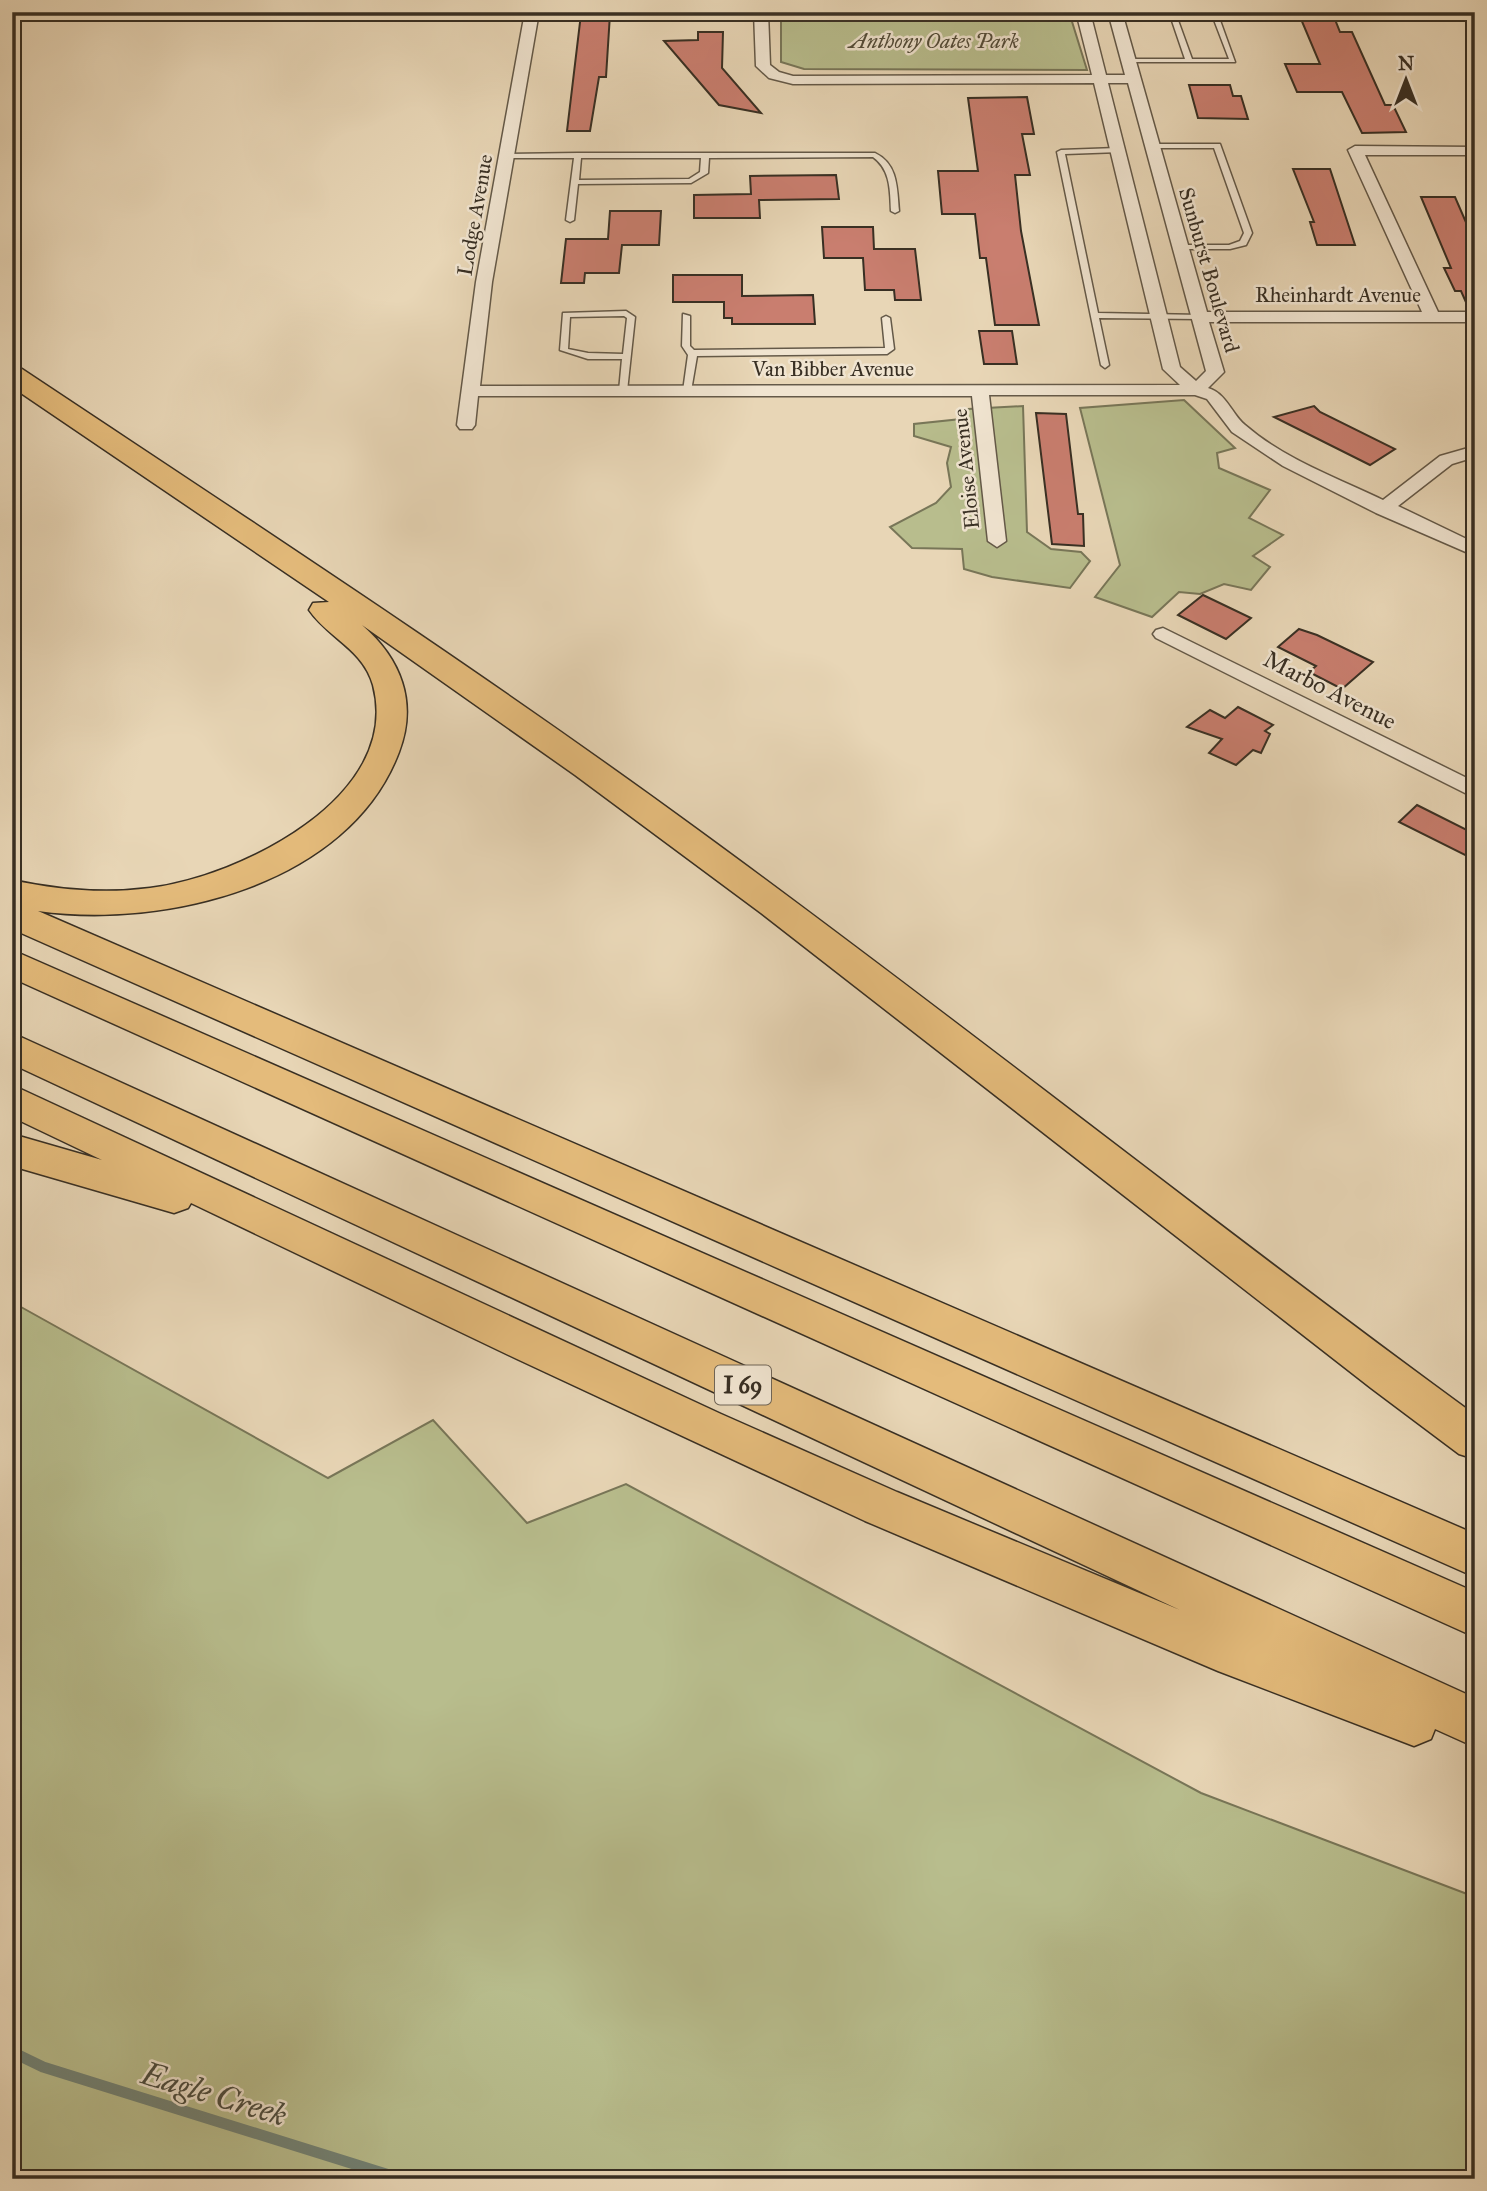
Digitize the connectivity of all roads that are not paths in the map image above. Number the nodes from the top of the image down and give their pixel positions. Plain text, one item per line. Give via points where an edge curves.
1 (532, 12) edge
2 (761, 12) edge
3 (1083, 12) edge
4 (1115, 12) edge
5 (1172, 12) edge
6 (1214, 12) edge
7 (1128, 61) junction
8 (1189, 61) junction
9 (1099, 79) junction
10 (1133, 79) junction
11 (1152, 146) junction
12 (1117, 150) junction
13 (1475, 151) edge
14 (578, 155) junction
15 (705, 155) junction
16 (506, 156) junction
17 (575, 182) junction
18 (895, 211) dead end
19 (570, 220) dead end
20 (1180, 247) junction
21 (1094, 315) junction
22 (1158, 315) junction
23 (686, 316) dead end
24 (1201, 317) junction
25 (1431, 317) junction
26 (1475, 317) edge
27 (886, 318) dead end
28 (692, 354) junction
29 (626, 357) junction
30 (1105, 365) dead end
31 (12, 375) edge
32 (1196, 390) junction
33 (471, 391) junction
34 (623, 391) junction
35 (687, 391) junction
36 (980, 392) junction
37 (12, 399) edge
38 (466, 425) dead end
39 (1475, 450) edge
40 (1382, 509) junction
41 (997, 541) dead end
42 (1475, 550) edge
43 (1163, 634) dead end
44 (1475, 791) edge
45 (12, 893) edge
46 (12, 914) edge
47 (12, 963) edge
48 (12, 1047) edge
49 (12, 1100) edge
50 (12, 1150) edge
51 (309, 1240) junction
52 (1475, 1440) edge
53 (1475, 1556) edge
54 (1475, 1615) edge
55 (1475, 1723) edge
56 (1475, 1743) edge

1 - 16 street, Lodge Avenue
2 - 9 street via 763,66 780,77
3 - 9 street
4 - 7 street, Sunburst Boulevard
5 - 8 lane
6 - 8 lane via 1233,61
7 - 8 lane
7 - 10 street, Sunburst Boulevard
9 - 10 street
9 - 12 street
10 - 11 street, Sunburst Boulevard
11 - 20 street, Sunburst Boulevard
11 - 20 lane via 1217,146 1248,233 1243,243 1230,247
12 - 21 lane via 1061,152
12 - 22 street
13 - 25 street via 1355,150
14 - 15 lane
14 - 16 lane
14 - 17 lane
15 - 17 lane via 704,173 691,181
15 - 18 lane via 874,155 886,161 891,171
16 - 33 street, Lodge Avenue
17 - 19 lane
20 - 24 street, Sunburst Boulevard
21 - 22 lane
21 - 30 lane
22 - 24 lane
22 - 32 street via 1172,369
23 - 28 lane via 686,346
24 - 25 street, Rheinhardt Avenue
24 - 32 street, Sunburst Boulevard via 1215,372
25 - 26 street, Rheinhardt Avenue
27 - 28 lane via 887,351
28 - 35 lane
29 - 29 lane via 631,317 626,313 566,316 564,350
29 - 34 lane
31 - 52 highway via 578,759
32 - 36 street, Van Bibber Avenue
32 - 40 street via 1213,395 1238,428 1289,462
33 - 34 street, Van Bibber Avenue
33 - 38 street, Lodge Avenue
34 - 35 street, Van Bibber Avenue
35 - 36 street, Van Bibber Avenue
36 - 41 street, Eloise Avenue
37 - 45 highway via 346,626 385,673 393,708 385,750 355,801 274,863 198,891 131,903 84,904
39 - 40 street via 1446,460
40 - 42 street
43 - 44 street, Marbo Avenue
46 - 53 highway
47 - 54 highway
48 - 55 highway, I 69
49 - 51 highway
50 - 51 highway
51 - 56 highway via 799,1470 990,1554

